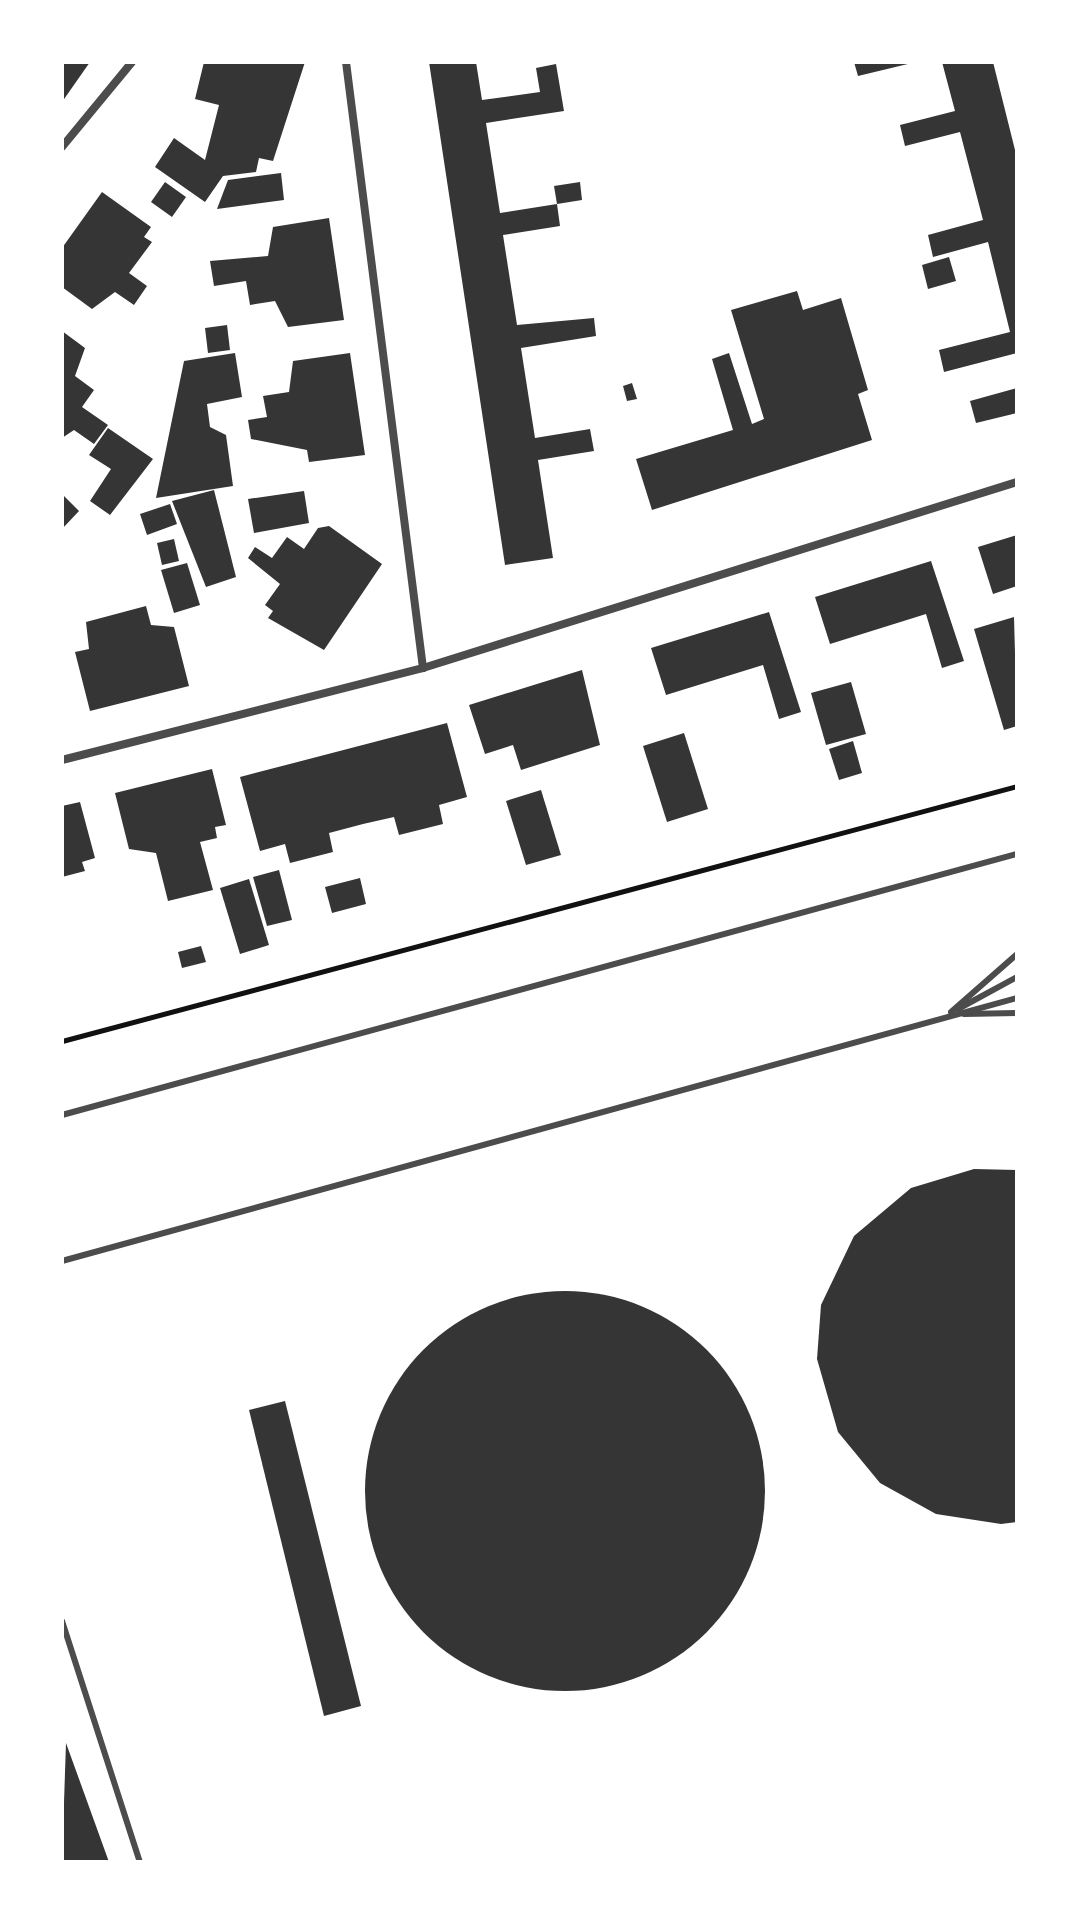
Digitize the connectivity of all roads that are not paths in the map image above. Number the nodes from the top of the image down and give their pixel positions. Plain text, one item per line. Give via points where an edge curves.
1 (132, 62) edge
2 (346, 62) edge
3 (62, 147) edge
4 (1017, 482) edge
5 (423, 668) junction
6 (62, 760) edge
7 (1017, 854) edge
8 (1017, 954) edge
9 (1017, 977) edge
10 (1017, 998) edge
11 (1017, 1013) edge
12 (948, 1015) junction
13 (62, 1115) edge
14 (62, 1261) edge
15 (62, 1621) edge
16 (140, 1862) edge

1 - 3 street
2 - 5 street
4 - 5 street
5 - 6 street
7 - 13 lane
8 - 12 lane
9 - 12 lane
10 - 12 lane
11 - 12 lane
12 - 14 lane
15 - 16 lane

